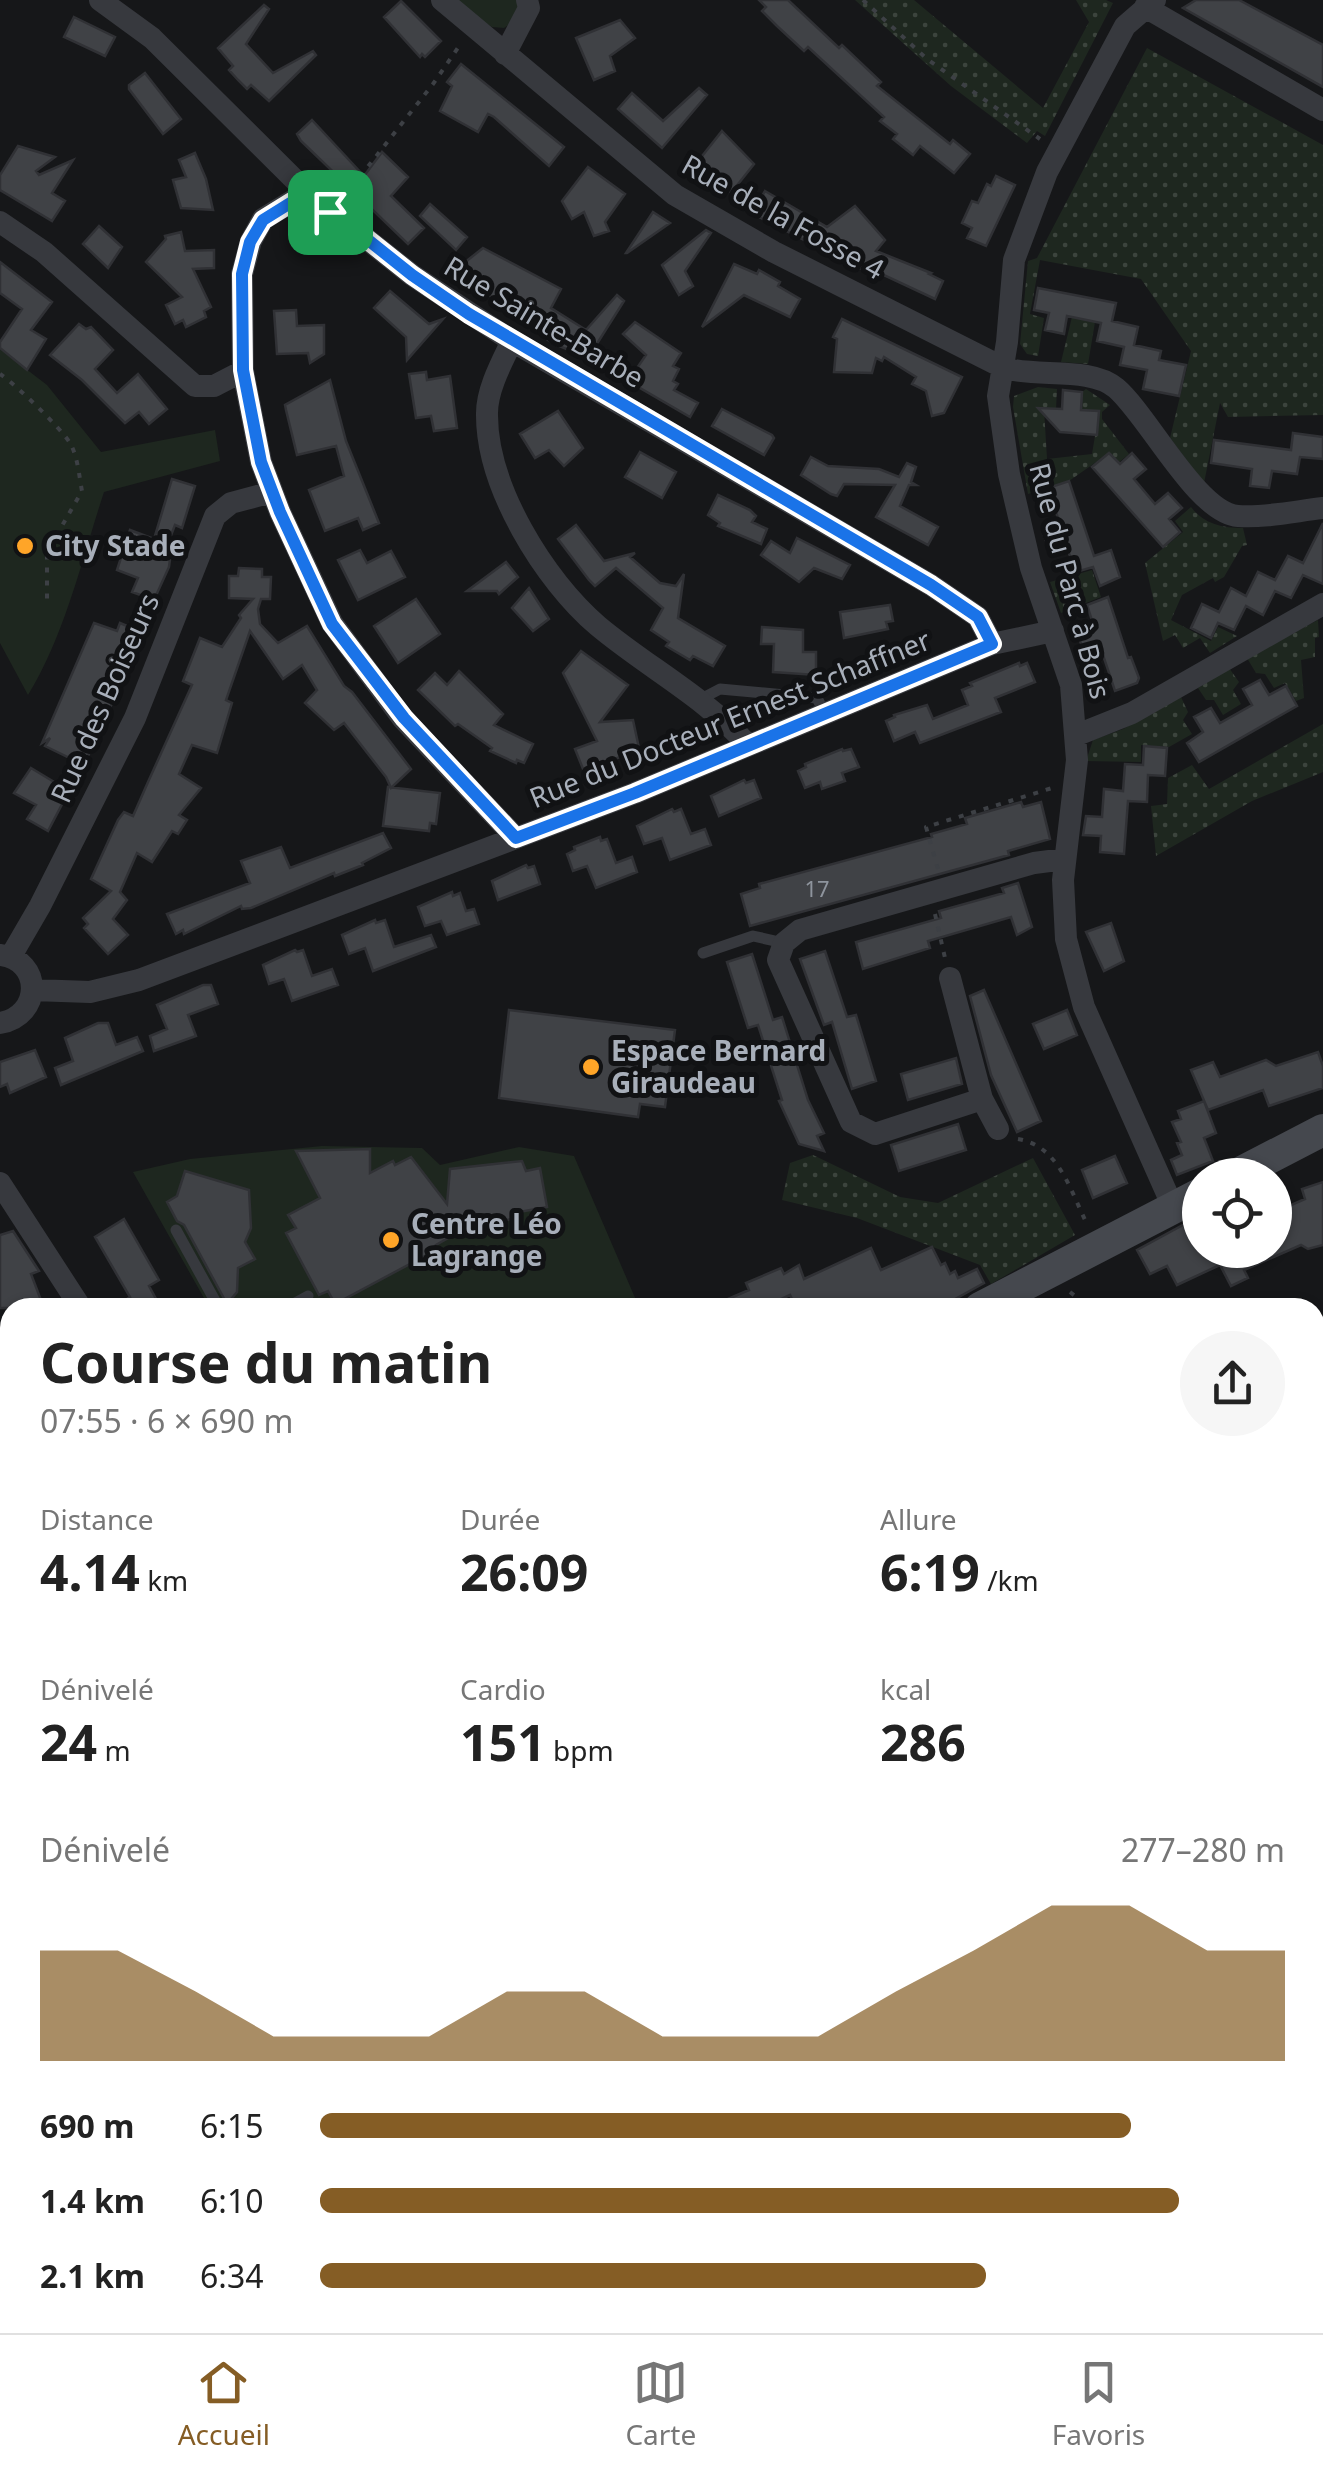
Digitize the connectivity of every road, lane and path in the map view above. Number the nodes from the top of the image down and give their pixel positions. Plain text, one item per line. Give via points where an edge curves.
1 (100, 0) edge
2 (442, 0) edge
3 (528, 0) edge
4 (864, 0) edge
5 (1150, 4) edge
6 (472, 27) junction
7 (505, 54) junction
8 (1323, 110) edge
9 (1044, 142) dead end
10 (308, 192) junction
11 (330, 212) junction
12 (0, 222) edge
13 (512, 341) junction
14 (1004, 368) junction
15 (243, 370) junction
16 (0, 374) edge
17 (272, 492) junction
18 (1323, 508) edge
19 (1323, 604) edge
20 (47, 606) dead end
21 (1053, 631) junction
22 (992, 644) junction
23 (698, 700) junction
24 (825, 714) junction
25 (1077, 734) junction
26 (748, 745) junction
27 (1074, 786) junction
28 (516, 838) junction
29 (1065, 859) junction
30 (937, 890) junction
31 (784, 943) junction
32 (703, 953) dead end
33 (5, 955) edge
34 (950, 978) joint
35 (34, 990) junction
36 (0, 1022) edge
37 (982, 1099) junction
38 (998, 1128) joint
39 (1323, 1130) edge
40 (1269, 1158) edge
41 (0, 1183) edge
42 (1182, 1192) edge
43 (1182, 1202) edge
44 (176, 1230) dead end
45 (1098, 1246) junction
46 (308, 1296) dead end
47 (75, 1298) edge
48 (213, 1298) edge
49 (304, 1298) edge
50 (999, 1298) edge

1 - 10 street, Rue Sainte-Barbe via 152,38
2 - 6 street, Rue de la Fosse 4
3 - 7 street
4 - 9 path via 927,60
5 - 8 street
5 - 14 street, Rue du Parc à Bois via 1125,26 1047,172 1014,260
6 - 7 street, Rue de la Fosse 4
6 - 11 path
7 - 14 street, Rue de la Fosse 4 via 675,195
10 - 11 street, Rue Sainte-Barbe
10 - 15 street via 263,220 250,242 242,274
11 - 13 street, Rue Sainte-Barbe
12 - 15 street via 44,252 195,386 214,386
13 - 22 street, Rue Sainte-Barbe via 931,585 978,617
13 - 23 street via 486,410 498,476 516,520 597,626
14 - 18 street, Rue de la Fosse 4 via 1092,376 1116,388 1210,504 1234,516
14 - 21 street, Rue du Parc à Bois via 998,396 1009,474 1030,568
15 - 17 street
16 - 20 path via 70,443 80,479 82,491 47,552
17 - 28 street via 332,624 404,718
17 - 33 street, Rue des Boiseurs via 231,503 216,516 135,718 40,906
19 - 25 street via 1132,714
21 - 22 street, Rue du Docteur Ernest Schaffner
21 - 25 street, Rue du Parc à Bois via 1071,685
22 - 24 street, Rue du Docteur Ernest Schaffner
23 - 24 lane via 720,689 776,693 817,698
23 - 26 street
24 - 26 street, Rue du Docteur Ernest Schaffner
25 - 27 street, Rue du Parc à Bois
26 - 28 street, Rue du Docteur Ernest Schaffner
27 - 29 street, Rue du Parc à Bois
27 - 30 path via 1040,789 926,827
28 - 35 street, Rue du Docteur Ernest Schaffner via 139,980 90,992
29 - 30 street
29 - 42 street, Rue du Parc à Bois via 1066,939 1084,1007
30 - 31 street via 800,930
30 - 34 path
31 - 32 lane via 753,936
31 - 37 street via 778,960 851,1122 875,1134
33 - 35 street via 28,969
34 - 37 street
35 - 36 street via 20,1016
37 - 38 street
38 - 45 path via 1053,1156
39 - 40 street
41 - 47 street
43 - 45 street
44 - 48 lane
45 - 50 street
46 - 49 lane

